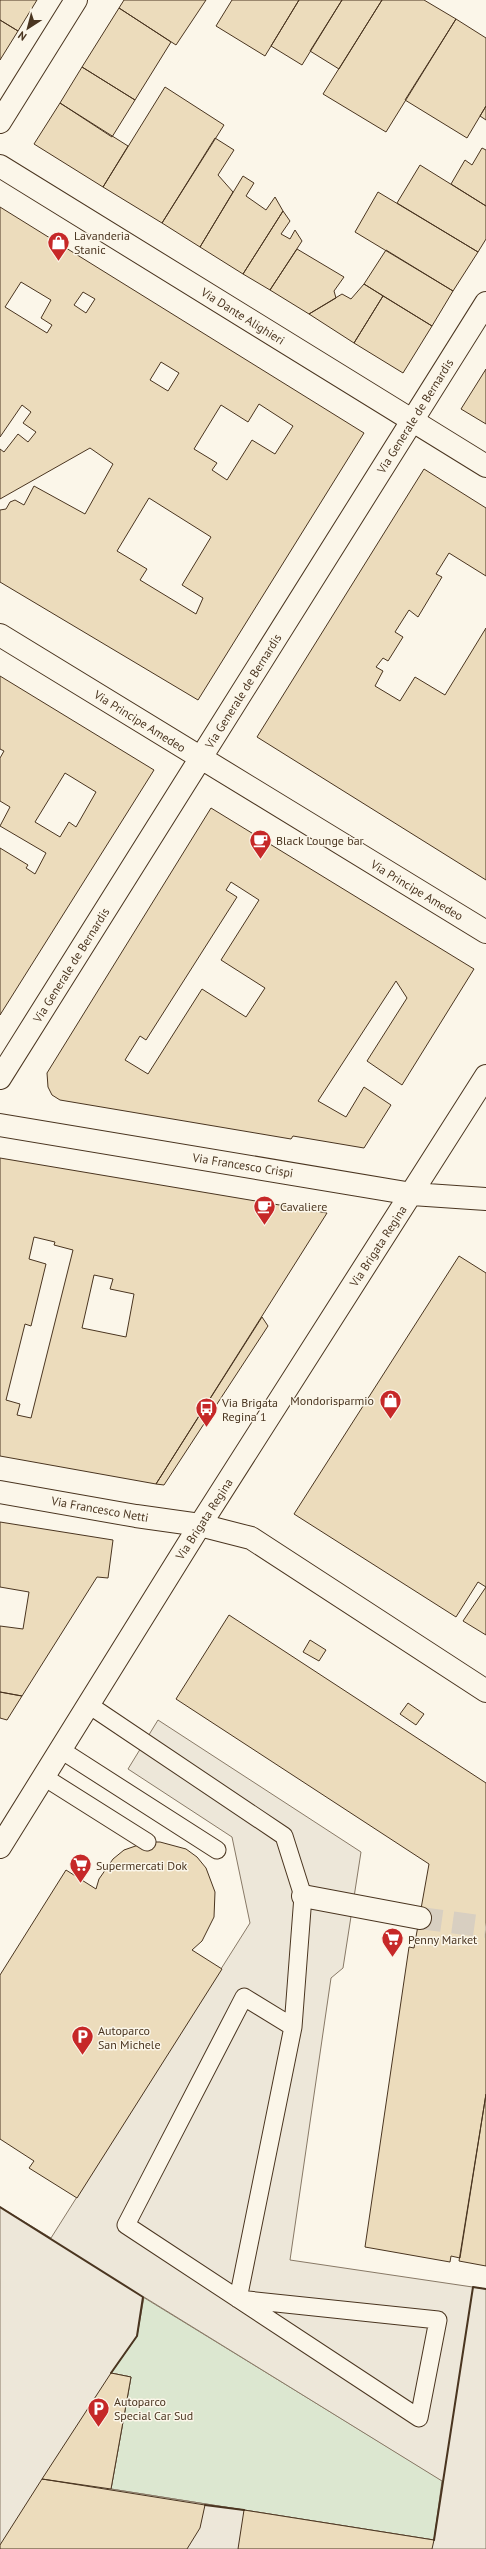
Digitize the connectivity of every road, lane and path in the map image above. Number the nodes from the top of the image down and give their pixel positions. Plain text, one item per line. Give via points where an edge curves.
1 (76, 0) edge
2 (0, 122) edge
3 (0, 166) edge
4 (486, 303) edge
5 (413, 421) junction
6 (486, 466) edge
7 (0, 635) edge
8 (201, 758) junction
9 (486, 932) edge
10 (486, 1076) edge
11 (0, 1078) edge
12 (0, 1125) edge
13 (412, 1194) junction
14 (486, 1199) edge
15 (0, 1492) edge
16 (200, 1524) junction
17 (486, 1691) edge
18 (88, 1705) junction
19 (61, 1750) junction
20 (44, 1777) junction
21 (147, 1842) dead end
22 (0, 1847) edge
23 (217, 1850) dead end
24 (303, 1896) junction
25 (420, 1918) tunnel mouth
26 (294, 2027) junction
27 (238, 2299) junction

1 - 2 street
3 - 5 street, Via Dante Alighieri
4 - 5 street, Via Generale de Bernardis
5 - 6 street, Via Dante Alighieri
5 - 8 street, Via Generale de Bernardis
7 - 8 street, Via Principe Amedeo
8 - 9 street, Via Principe Amedeo
8 - 11 street, Via Generale de Bernardis
10 - 13 street, Via Brigata Regina
12 - 13 street, Via Francesco Crispi
13 - 14 street, Via Francesco Crispi
13 - 16 street, Via Brigata Regina
15 - 16 street, Via Francesco Netti via 136,1516
16 - 17 street, Via Francesco Netti via 251,1538
16 - 18 street, Via Brigata Regina
18 - 19 street, Via Brigata Regina
18 - 24 lane via 284,1836
19 - 20 street, Via Brigata Regina
19 - 23 lane
20 - 21 lane
20 - 22 street, Via Brigata Regina
24 - 25 street
24 - 26 lane
26 - 27 lane
26 - 27 lane via 244,1997 126,2225
27 - 27 lane via 367,2384 419,2418 438,2320

